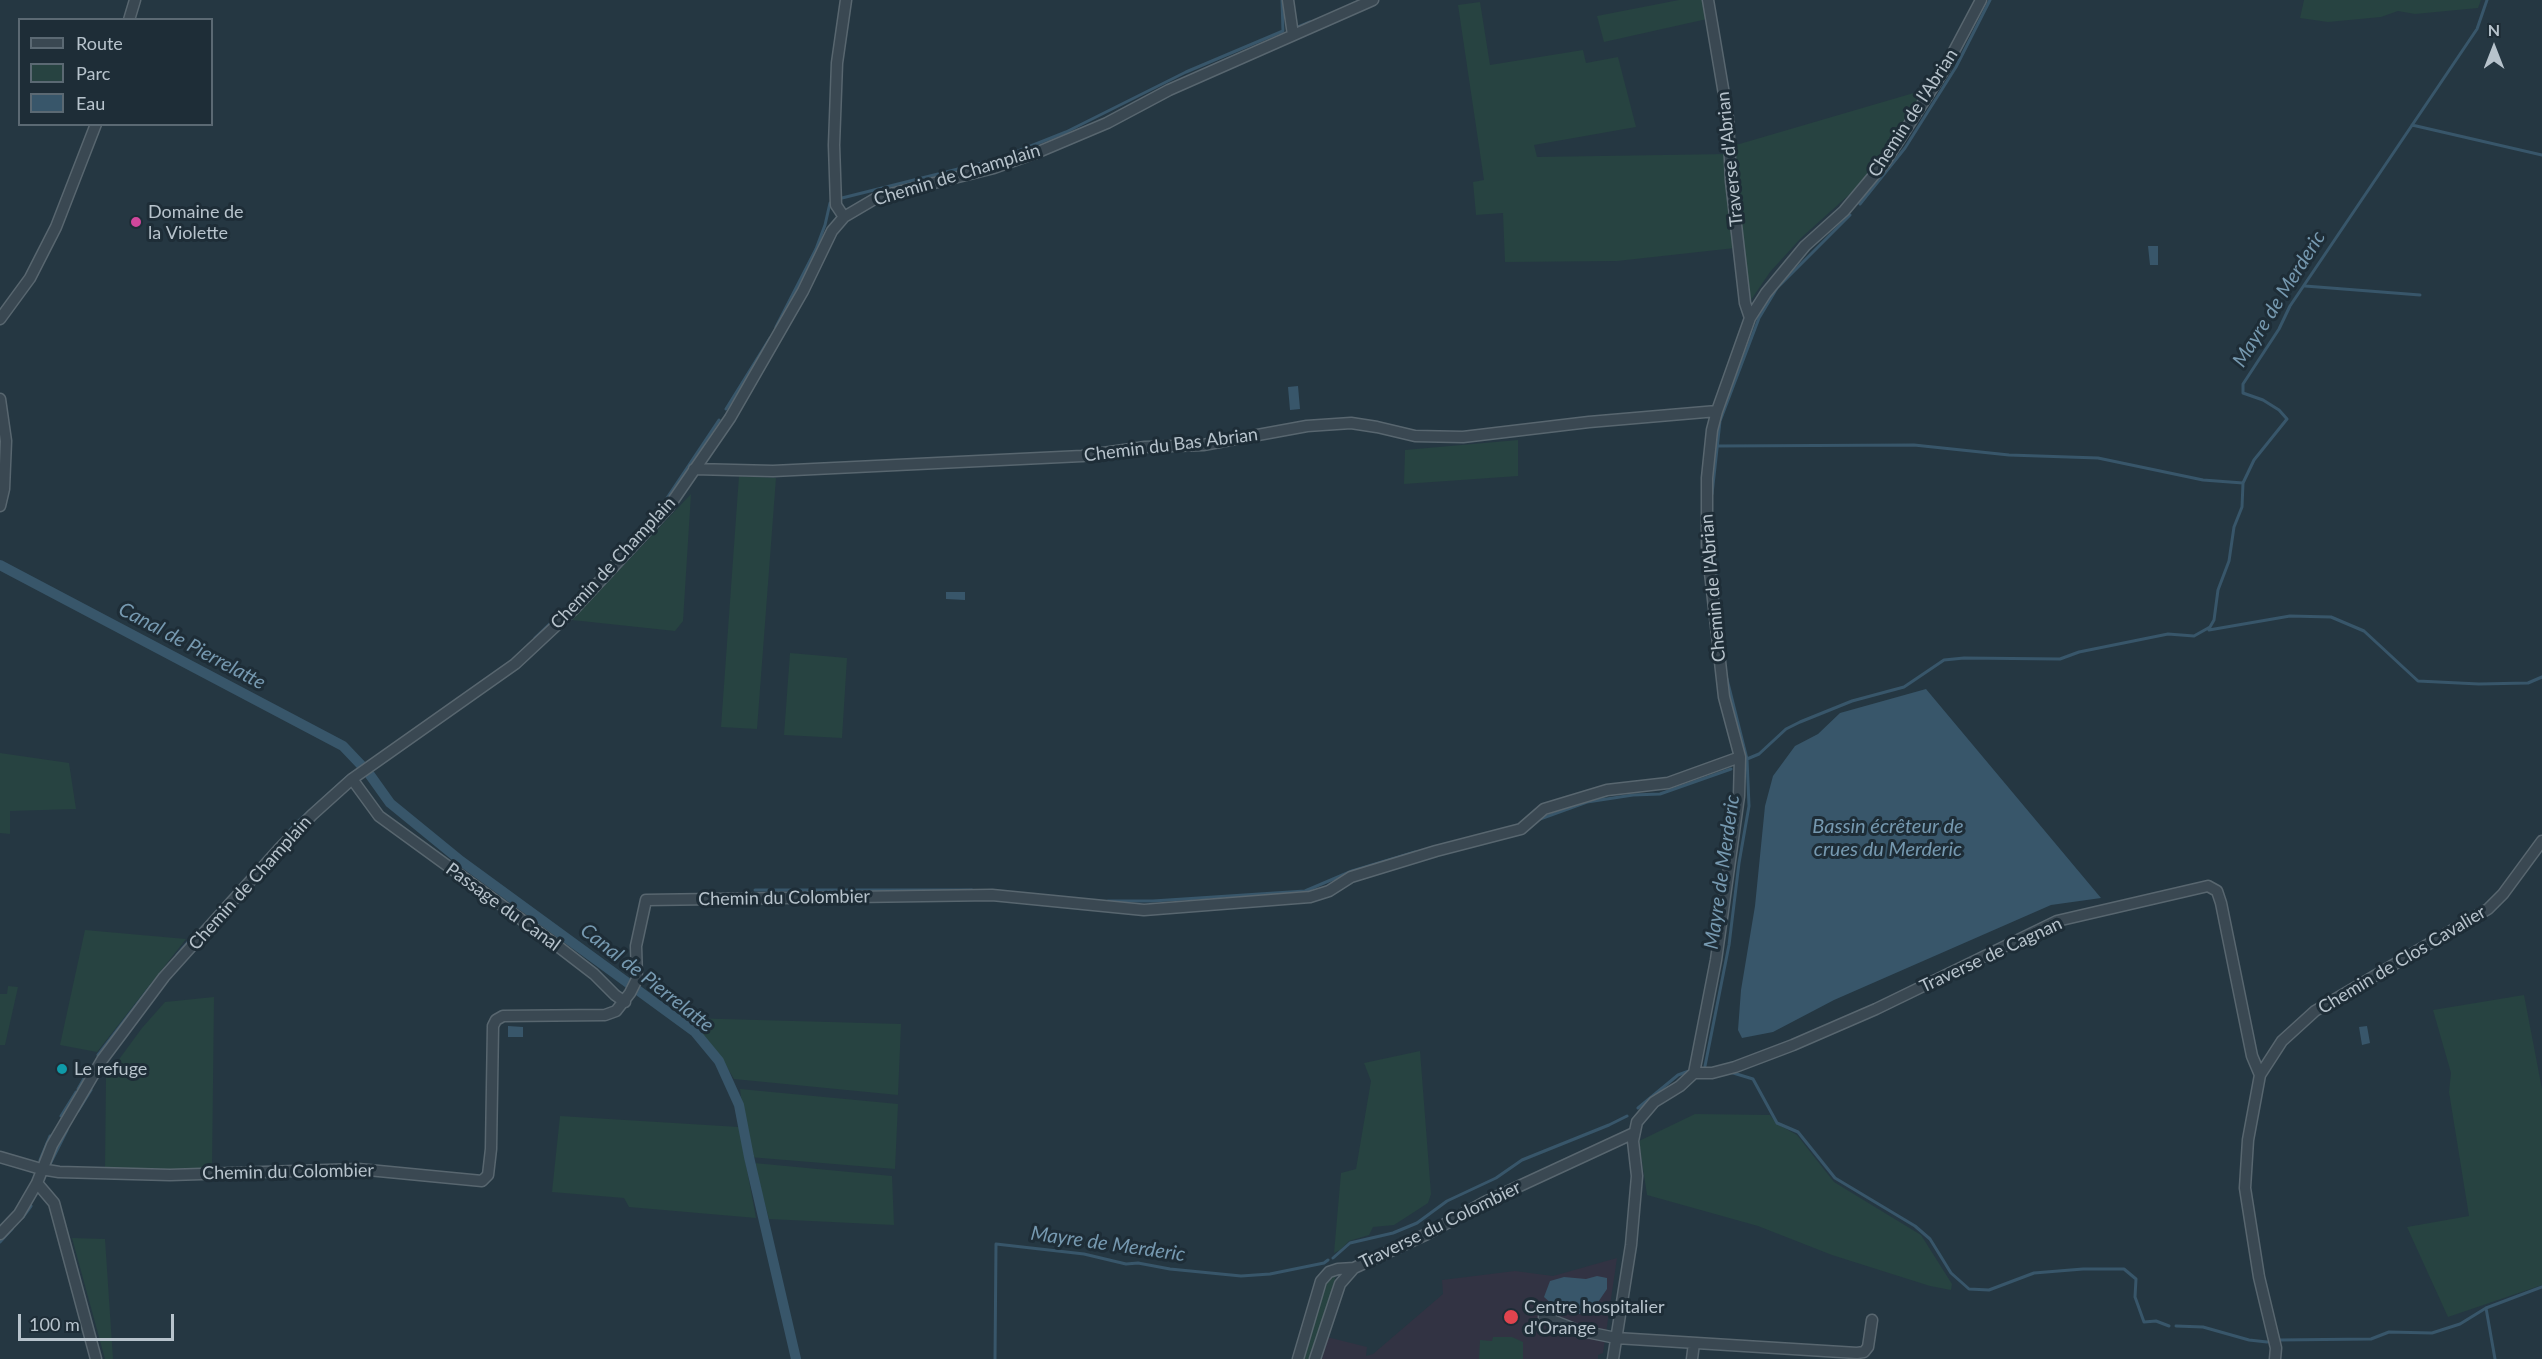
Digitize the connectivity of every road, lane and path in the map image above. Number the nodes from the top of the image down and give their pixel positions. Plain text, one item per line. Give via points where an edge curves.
1 (135, 0) edge
2 (846, 0) edge
3 (1288, 0) edge
4 (1373, 0) edge
5 (1708, 0) edge
6 (1981, 0) edge
7 (130, 18) edge
8 (1293, 35) junction
9 (95, 126) edge
10 (844, 217) junction
11 (1750, 318) junction
12 (0, 319) edge
13 (0, 399) edge
14 (1717, 411) junction
15 (694, 469) junction
16 (0, 506) edge
17 (1740, 757) junction
18 (352, 779) junction
19 (2542, 841) edge
20 (630, 993) junction
21 (1694, 1070) junction
22 (2260, 1075) junction
23 (1634, 1133) junction
24 (0, 1157) edge
25 (41, 1169) junction
26 (38, 1183) junction
27 (0, 1234) edge
28 (1354, 1268) junction
29 (1544, 1317) dead end
30 (1872, 1320) dead end
31 (1616, 1338) junction
32 (1694, 1342) junction
33 (96, 1359) edge
34 (1298, 1359) edge
35 (1315, 1359) edge
36 (1613, 1359) edge
37 (1692, 1359) edge
38 (2275, 1359) edge

1 - 7 street
2 - 10 street via 837,63 834,145 836,206
3 - 8 street
4 - 8 street, Chemin de Champlain
5 - 11 street, Traverse d'Abrian via 1728,118 1731,181
6 - 11 street, Chemin de l'Abrian via 1944,70 1885,162 1844,211 1786,268
8 - 10 street, Chemin de Champlain via 1036,153 994,168 878,197
9 - 12 street via 57,227 30,278
10 - 15 street, Chemin de Champlain via 832,231 803,291 730,418
11 - 14 street, Chemin de l'Abrian
13 - 16 street via 6,441
14 - 15 street, Chemin du Bas Abrian via 1463,437 1415,436 1351,423 1307,426 1203,445 1145,447 1082,456 773,471
14 - 17 street, Chemin de l'Abrian via 1707,478 1707,546 1724,696
15 - 18 street, Chemin de Champlain via 668,508 542,640 457,707
17 - 20 street, Chemin du Colombier via 1668,783 1607,790 1544,809 1521,829 1351,876 1329,891 1310,897 1144,910 992,895 646,900
17 - 21 street, Chemin de l'Abrian via 1731,860
18 - 20 street, Passage du Canal via 379,816 563,950 615,996
18 - 25 street, Chemin de Champlain via 279,849 164,977 102,1060
19 - 22 street, Chemin de Clos Cavalier via 2488,909 2315,1011 2282,1041
20 - 25 street, Chemin du Colombier via 616,1011 605,1015 503,1016 496,1020 491,1149 488,1176 482,1181 358,1168 170,1175
21 - 22 street, Traverse de Cagnan via 1722,1070 1793,1046 2057,921 2208,886 2217,891 2221,903 2252,1056
21 - 23 street via 1680,1086 1654,1102 1637,1122
22 - 38 street, Chemin de Clos Cavalier via 2248,1140 2245,1188
23 - 28 street, Traverse du Colombier
23 - 31 street via 1637,1176 1631,1245
24 - 25 street
25 - 26 street, Chemin de Champlain
26 - 27 street, Chemin de Champlain via 19,1214
26 - 33 street via 54,1203
28 - 34 street, Traverse du Colombier via 1329,1272 1321,1281
28 - 35 street via 1340,1284
29 - 31 street via 1577,1330
30 - 32 street via 1868,1347 1857,1353
31 - 32 street
31 - 36 street
32 - 37 street

